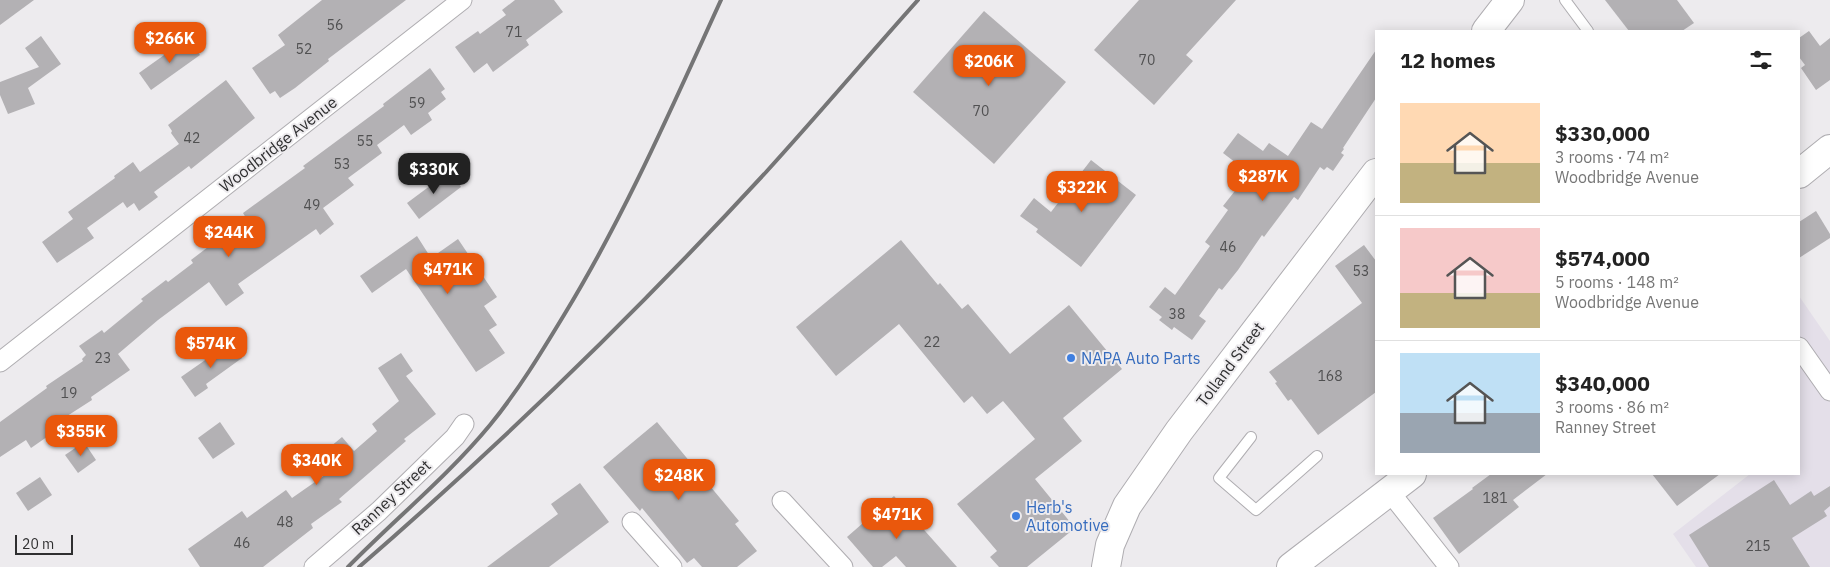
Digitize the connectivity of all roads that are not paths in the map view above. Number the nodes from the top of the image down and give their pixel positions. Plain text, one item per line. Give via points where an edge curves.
1 (462, 0) edge
2 (1510, 0) edge
3 (1564, 0) edge
4 (1487, 30) edge
5 (1587, 30) edge
6 (1830, 149) edge
7 (1800, 173) edge
8 (1375, 174) edge
9 (1800, 348) edge
10 (0, 362) edge
11 (1830, 391) edge
12 (464, 424) dead end
13 (1251, 437) dead end
14 (1317, 456) dead end
15 (1411, 475) edge
16 (1389, 491) junction
17 (782, 501) dead end
18 (632, 522) dead end
19 (314, 567) edge
20 (672, 567) edge
21 (842, 567) edge
22 (1106, 567) edge
23 (1291, 567) edge
24 (1449, 567) edge

1 - 10 street, Woodbridge Avenue
2 - 4 main road
3 - 5 lane
6 - 7 main road
8 - 22 main road, Tolland Street via 1179,431 1132,498 1110,545
9 - 11 street
12 - 19 street, Ranney Street via 379,510
13 - 14 lane via 1219,478 1256,510
15 - 16 main road
16 - 23 main road
16 - 24 street
17 - 21 street
18 - 20 street

